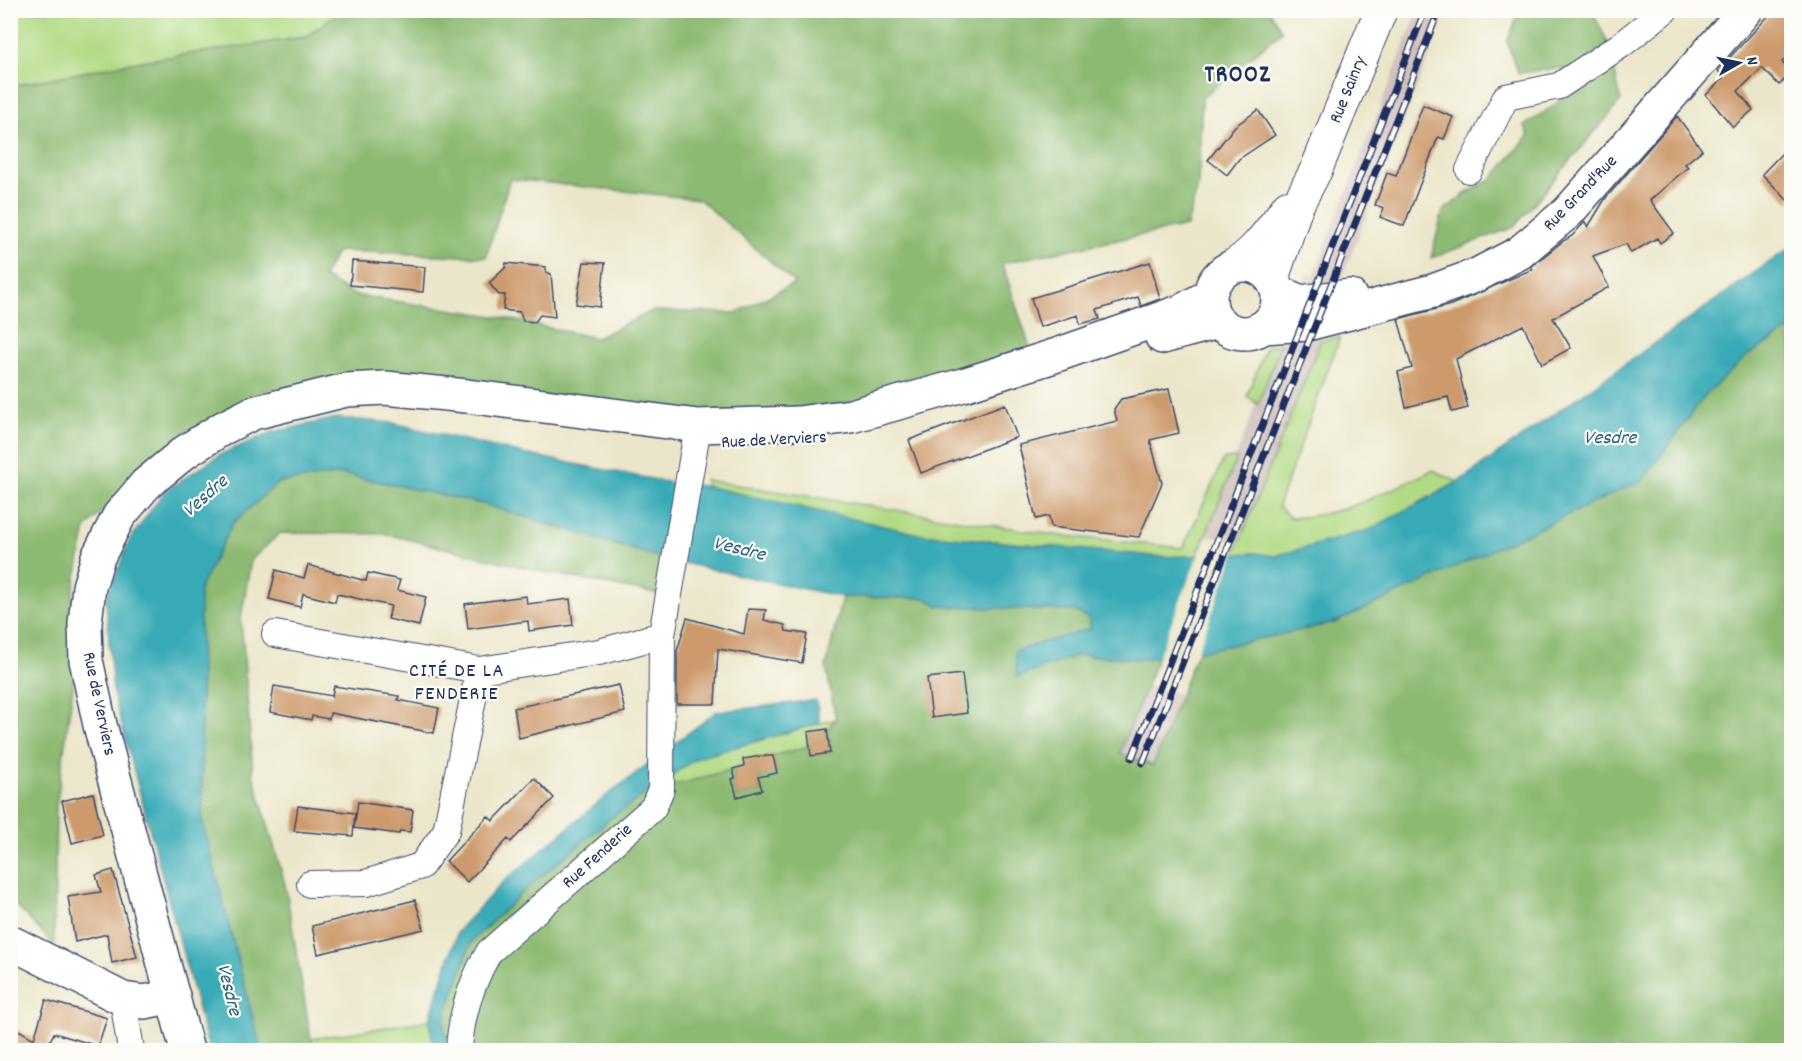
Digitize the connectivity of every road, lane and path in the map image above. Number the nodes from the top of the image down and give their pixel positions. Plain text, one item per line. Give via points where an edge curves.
1 (1381, 10) edge
2 (1665, 10) edge
3 (1726, 10) edge
4 (1746, 10) edge
5 (1316, 170) junction
6 (1469, 170) dead end
7 (1229, 268) junction
8 (1274, 285) junction
9 (1214, 309) junction
10 (1263, 327) junction
11 (695, 449) junction
12 (275, 634) dead end
13 (662, 635) junction
14 (479, 670) junction
15 (310, 884) dead end
16 (10, 942) edge
17 (173, 996) junction
18 (123, 999) junction
19 (131, 1050) edge
20 (187, 1050) edge
21 (459, 1050) edge

1 - 5 street, Rue Sainry
2 - 6 street via 1622,45 1558,86 1506,97
3 - 8 main road, Rue Grand'Rue via 1549,207 1522,230 1455,266 1341,298 1300,302
4 - 10 main road, Rue Grand'Rue via 1568,212 1519,253 1477,275 1433,291 1307,324
5 - 7 street, Rue Sainry via 1263,240 1244,260
5 - 8 street, Rue Sainry via 1297,206
7 - 8 main road, Rue Grand'Rue via 1252,266 1263,271
7 - 9 main road via 1212,285
8 - 10 main road via 1278,303
9 - 10 main road, Rue Grand'Rue via 1240,333
9 - 11 main road, Rue de Verviers via 1138,345 913,421 794,443
11 - 13 street, Rue Fenderie
11 - 17 main road, Rue de Verviers via 404,404 315,399 253,412 177,458 146,484 119,516 98,557 89,587 86,660
12 - 14 street
13 - 14 street via 599,652
13 - 21 street, Rue Fenderie via 662,789 653,808 489,952 473,980
14 - 15 street via 446,831 421,866 366,883
16 - 18 main road
17 - 18 main road via 144,1002
17 - 20 main road, Rue de Verviers
18 - 19 street

